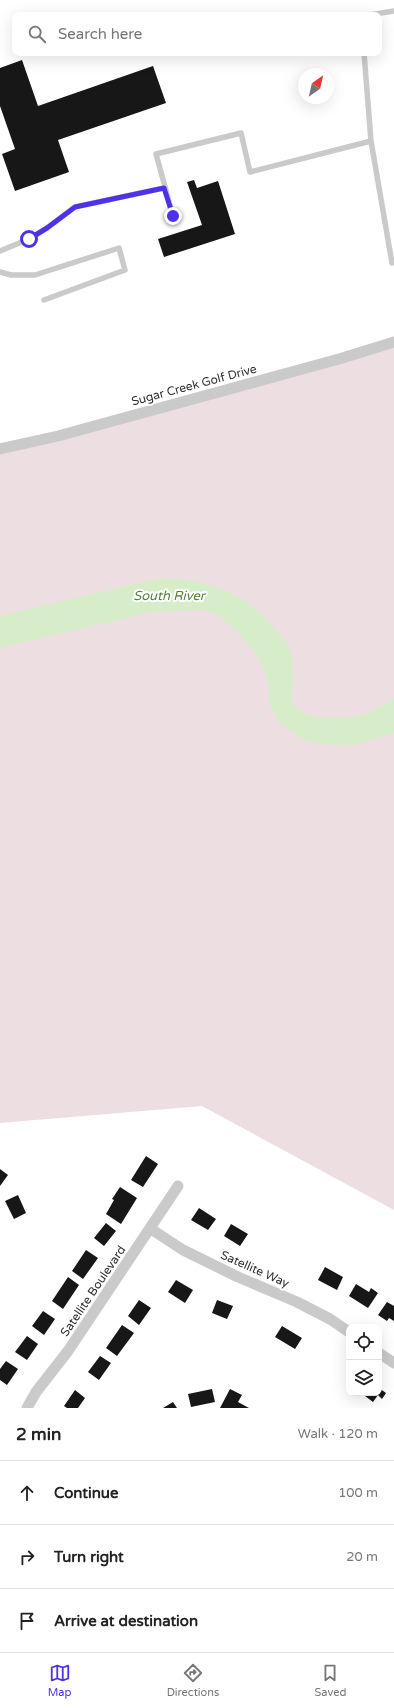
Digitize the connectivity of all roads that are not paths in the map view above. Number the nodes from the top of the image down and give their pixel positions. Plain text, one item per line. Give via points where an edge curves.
1 (394, 11) edge
2 (382, 13) edge
3 (364, 56) edge
4 (371, 142) junction
5 (164, 188) junction
6 (173, 216) dead end
7 (0, 250) edge
8 (392, 263) dead end
9 (0, 272) edge
10 (44, 300) dead end
11 (394, 342) edge
12 (0, 449) edge
13 (178, 1186) dead end
14 (151, 1229) junction
15 (346, 1330) edge
16 (382, 1355) edge
17 (394, 1363) edge
18 (28, 1408) edge

1 - 2 lane
3 - 4 lane
4 - 5 lane via 250,172 241,133 156,154
4 - 8 lane
5 - 6 lane
5 - 7 lane via 75,207 29,239
9 - 10 lane via 11,275 35,275 119,248 125,270
11 - 12 street, Sugar Creek Golf Drive via 58,436
13 - 14 street, Satellite Boulevard
14 - 15 street, Satellite Way via 183,1250 297,1302
14 - 18 street, Satellite Boulevard via 68,1351 36,1392
16 - 17 street

